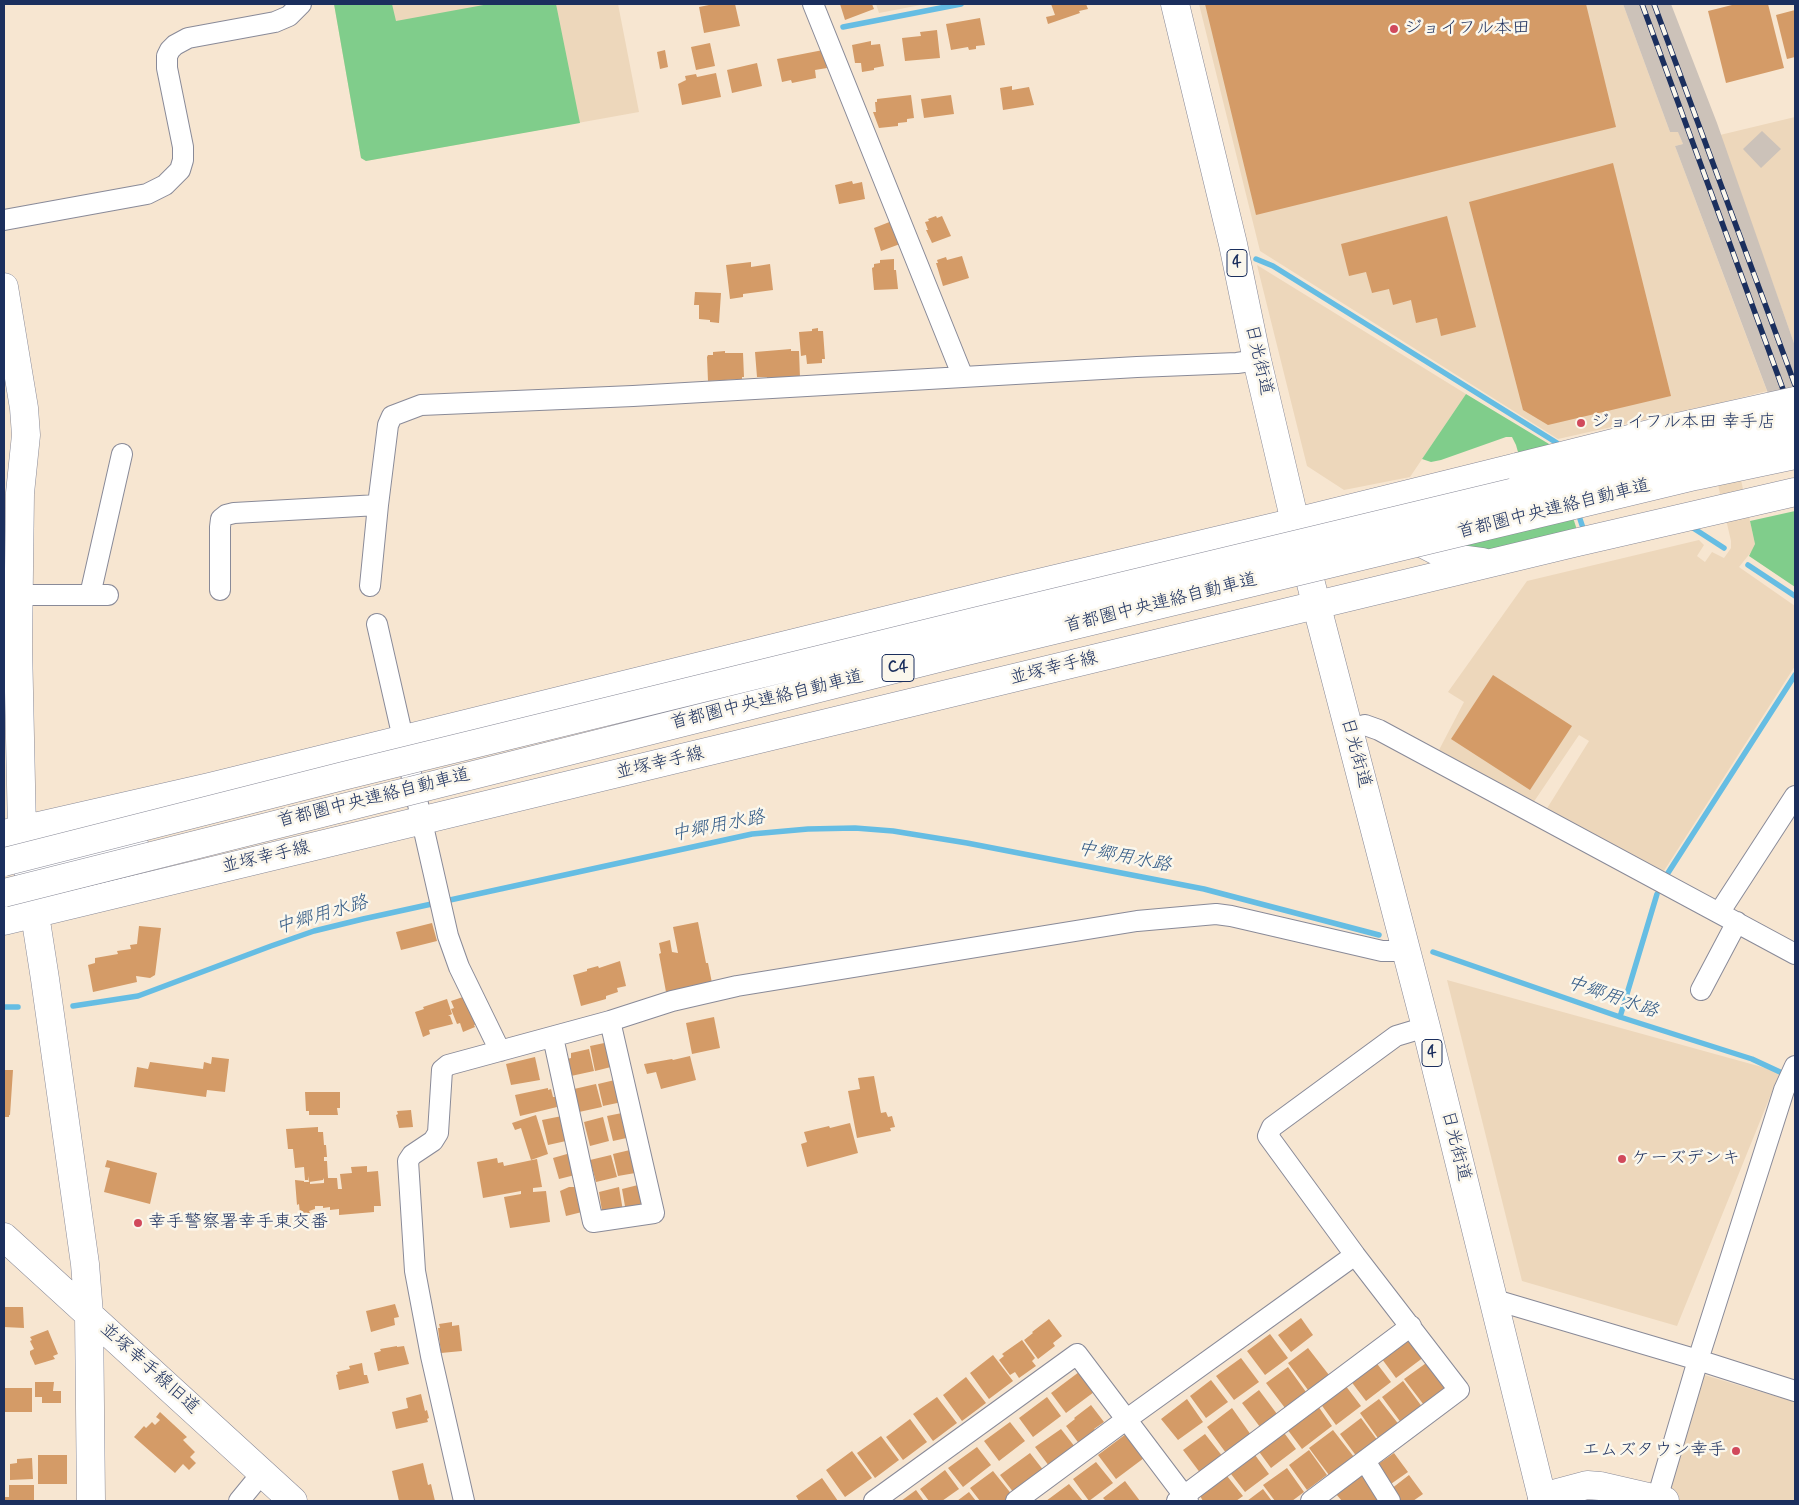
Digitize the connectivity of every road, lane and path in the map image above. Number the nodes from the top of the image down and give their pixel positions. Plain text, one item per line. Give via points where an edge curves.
1 (301, 4) edge
2 (813, 4) edge
3 (1175, 4) edge
4 (4, 220) edge
5 (4, 287) edge
6 (1258, 360) junction
7 (963, 378) junction
8 (1795, 401) edge
9 (1795, 428) edge
10 (122, 454) dead end
11 (1795, 455) edge
12 (1795, 492) edge
13 (378, 504) junction
14 (1295, 522) junction
15 (1494, 563) junction
16 (1090, 571) junction
17 (370, 586) dead end
18 (220, 590) dead end
19 (19, 595) junction
20 (1316, 606) junction
21 (377, 624) dead end
22 (11, 645) edge
23 (1348, 729) junction
24 (404, 739) junction
25 (1795, 796) edge
26 (423, 821) junction
27 (13, 833) edge
28 (301, 850) junction
29 (4, 862) edge
30 (4, 893) edge
31 (1719, 913) junction
32 (34, 914) junction
33 (4, 921) edge
34 (1737, 922) junction
35 (1406, 951) junction
36 (1795, 954) edge
37 (1701, 990) dead end
38 (610, 1021) junction
39 (1426, 1027) junction
40 (553, 1037) junction
41 (500, 1051) junction
42 (1795, 1066) edge
43 (4, 1237) edge
44 (1354, 1255) junction
45 (1492, 1298) junction
46 (89, 1314) junction
47 (1411, 1326) junction
48 (1698, 1360) junction
49 (1795, 1391) edge
50 (1127, 1419) junction
51 (1365, 1461) junction
52 (262, 1473) junction
53 (1183, 1499) edge
54 (1542, 1499) edge
55 (1661, 1500) edge
56 (91, 1501) edge
57 (238, 1501) edge
58 (293, 1501) edge
59 (464, 1501) edge
60 (874, 1501) edge
61 (1016, 1501) edge
62 (1311, 1501) edge
63 (1390, 1501) edge

1 - 4 street via 289,16 275,22 188,38 170,50 167,68 183,160 180,170 165,185 147,194
2 - 7 street
3 - 6 main road, 日光街道 / 4
5 - 19 main road via 25,417
6 - 7 street
6 - 14 main road, 日光街道 / 4
7 - 13 street via 421,405 392,416 388,425
8 - 14 main road, bridge
9 - 29 main road, 首都圏中央連絡自動車道 / C4, bridge via 1655,458 992,617
10 - 19 street via 99,595
11 - 30 main road, 首都圏中央連絡自動車道 / C4, bridge via 1695,476 973,650
12 - 15 main road, 並塚幸手線
13 - 17 street
13 - 18 street via 226,515 221,519 220,527
14 - 15 main road via 1309,537 1330,548 1398,534 1460,559
14 - 16 main road
14 - 20 main road, 日光街道 / 4
15 - 20 main road, 並塚幸手線
16 - 20 main road via 1154,566 1184,579 1198,581 1284,561 1295,569
16 - 24 main road
19 - 22 main road
20 - 23 main road, 日光街道 / 4
20 - 26 main road, 並塚幸手線
21 - 24 street
22 - 27 main road
23 - 31 street via 1365,725 1379,730
23 - 35 main road, 日光街道 / 4
24 - 26 street
24 - 27 main road
25 - 31 street
26 - 28 main road, 並塚幸手線
26 - 41 street via 448,936 459,967
27 - 28 main road via 49,860 58,862 158,844 215,859
27 - 32 main road
28 - 32 main road, 並塚幸手線
31 - 34 street
32 - 33 main road, 並塚幸手線
32 - 46 main road via 85,1264
34 - 36 street
34 - 37 street
35 - 38 street via 1382,951 1231,916 1201,914 1137,921 737,986 672,1000
35 - 39 main road, 日光街道 / 4
38 - 40 street
38 - 40 street via 654,1213 593,1222
39 - 44 street via 1396,1036 1272,1127 1268,1136
39 - 45 main road, 日光街道 / 4
40 - 41 street
41 - 59 street via 448,1065 442,1070 438,1133 408,1161 415,1271
42 - 48 street via 1784,1090
43 - 46 main road, 並塚幸手線旧道
44 - 47 street
44 - 50 street
45 - 48 street
45 - 54 main road, 日光街道 / 4
46 - 52 main road, 並塚幸手線旧道
46 - 56 main road
47 - 51 street via 1459,1390
47 - 53 street
48 - 49 street
48 - 55 street
50 - 53 street
50 - 60 street via 1076,1354
50 - 61 street
51 - 62 street
51 - 63 street
52 - 57 street
52 - 58 main road, 並塚幸手線旧道
54 - 55 main road via 1587,1484

